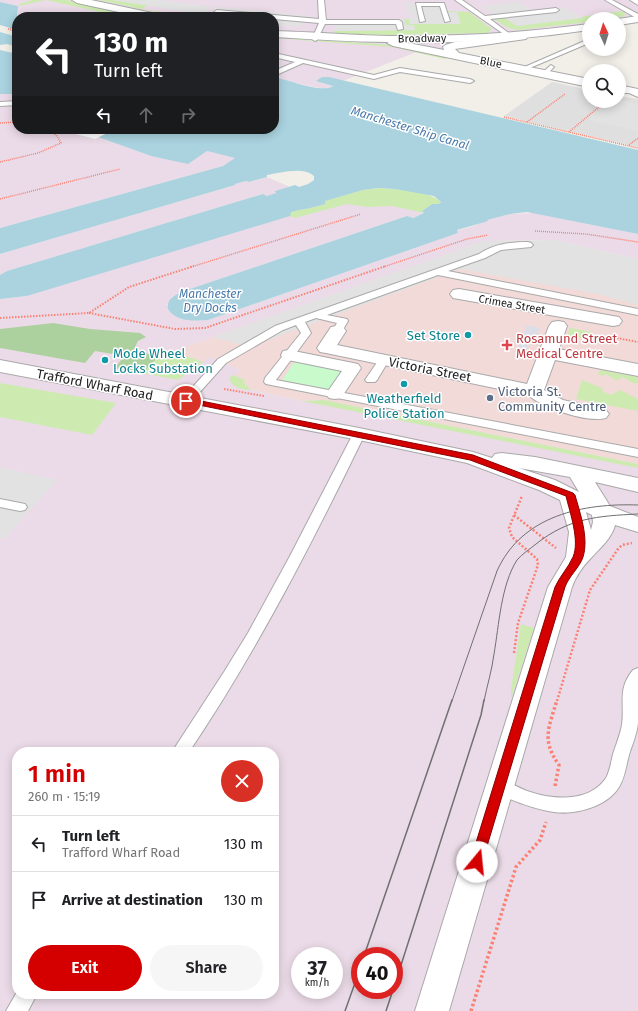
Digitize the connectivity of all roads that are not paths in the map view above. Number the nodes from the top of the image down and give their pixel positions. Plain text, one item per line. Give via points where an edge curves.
1 (81, 0) edge
2 (321, 0) edge
3 (458, 0) edge
4 (611, 0) edge
5 (633, 0) edge
6 (638, 2) edge
7 (450, 9) junction
8 (470, 9) junction
9 (556, 10) dead end
10 (135, 12) edge
11 (279, 18) edge
12 (484, 18) junction
13 (638, 18) edge
14 (447, 21) dead end
15 (626, 21) edge
16 (323, 22) junction
17 (348, 22) junction
18 (374, 22) junction
19 (422, 22) dead end
20 (582, 28) edge
21 (400, 29) dead end
22 (349, 30) dead end
23 (375, 30) dead end
24 (279, 34) edge
25 (279, 34) edge
26 (508, 34) junction
27 (535, 34) junction
28 (316, 37) junction
29 (393, 43) junction
30 (427, 43) junction
31 (582, 44) edge
32 (455, 54) junction
33 (279, 56) edge
34 (472, 59) junction
35 (300, 62) junction
36 (525, 69) junction
37 (279, 72) edge
38 (582, 81) edge
39 (470, 82) dead end
40 (12, 103) edge
41 (0, 104) edge
42 (528, 245) dead end
43 (436, 272) junction
44 (458, 294) dead end
45 (638, 312) edge
46 (314, 315) junction
47 (618, 315) junction
48 (562, 319) junction
49 (299, 320) junction
50 (337, 331) joint
51 (548, 353) junction
52 (289, 355) junction
53 (384, 360) junction
54 (0, 366) edge
55 (638, 370) edge
56 (371, 380) dead end
57 (534, 391) junction
58 (335, 394) junction
59 (186, 401) junction
60 (599, 414) dead end
61 (359, 434) junction
62 (638, 453) edge
63 (629, 483) edge
64 (578, 484) junction
65 (0, 503) edge
66 (20, 507) dead end
67 (600, 510) junction
68 (636, 530) edge
69 (576, 549) junction
70 (638, 674) edge
71 (183, 747) edge
72 (499, 787) junction
73 (24, 999) edge
74 (16, 1011) edge
75 (432, 1011) edge

1 - 10 street
2 - 16 lane
3 - 8 lane
4 - 13 lane
5 - 6 lane
7 - 8 lane
7 - 14 lane
7 - 19 lane via 442,4 418,4
8 - 12 lane
9 - 12 lane
11 - 16 lane
12 - 26 lane
13 - 15 street
16 - 17 lane
16 - 28 lane
17 - 18 lane
17 - 22 lane
18 - 21 lane via 399,22
18 - 23 lane
20 - 27 street, Broadway
24 - 28 street, Broadway
25 - 28 street, Broadway
26 - 27 street, Broadway
26 - 28 street, Broadway via 417,38
27 - 30 street, Broadway
27 - 32 street, Broadway via 450,46 450,50
28 - 29 street, Broadway
28 - 30 street, Broadway
29 - 30 street, Broadway
29 - 34 street, Blue
30 - 32 street, Broadway
31 - 36 lane
32 - 34 street, Broadway
33 - 35 lane
34 - 36 street, Blue
35 - 37 lane
35 - 39 lane via 374,77 400,70
36 - 38 street, Blue via 548,69
40 - 41 lane
42 - 43 lane via 504,246
43 - 46 lane
43 - 47 lane
44 - 48 street, Crimea Street
45 - 47 lane
46 - 49 lane
46 - 50 lane via 343,321
47 - 48 street, Crimea Street
48 - 51 street
49 - 52 lane via 306,333
49 - 59 lane via 279,328 222,362
50 - 53 street, Victoria Street via 326,348
51 - 55 street
51 - 57 street
52 - 58 street via 352,368
52 - 58 lane via 270,382
53 - 56 lane
53 - 57 street, Victoria Street via 445,381
54 - 59 street, Trafford Wharf Road
57 - 60 street via 541,398 565,407
58 - 62 lane
59 - 61 street, Trafford Wharf Road
61 - 64 street, Trafford Wharf Road
61 - 71 lane via 300,551 248,643
63 - 64 street
64 - 67 street, Trafford Wharf Road
64 - 69 street via 580,532
65 - 66 lane
67 - 68 street, Trafford Wharf Road
67 - 69 street via 604,522 601,530
68 - 69 street via 613,530
69 - 72 street via 560,587
70 - 72 lane via 629,689 630,724 617,772 604,791 582,803 567,806 536,802
72 - 75 street
73 - 74 lane

